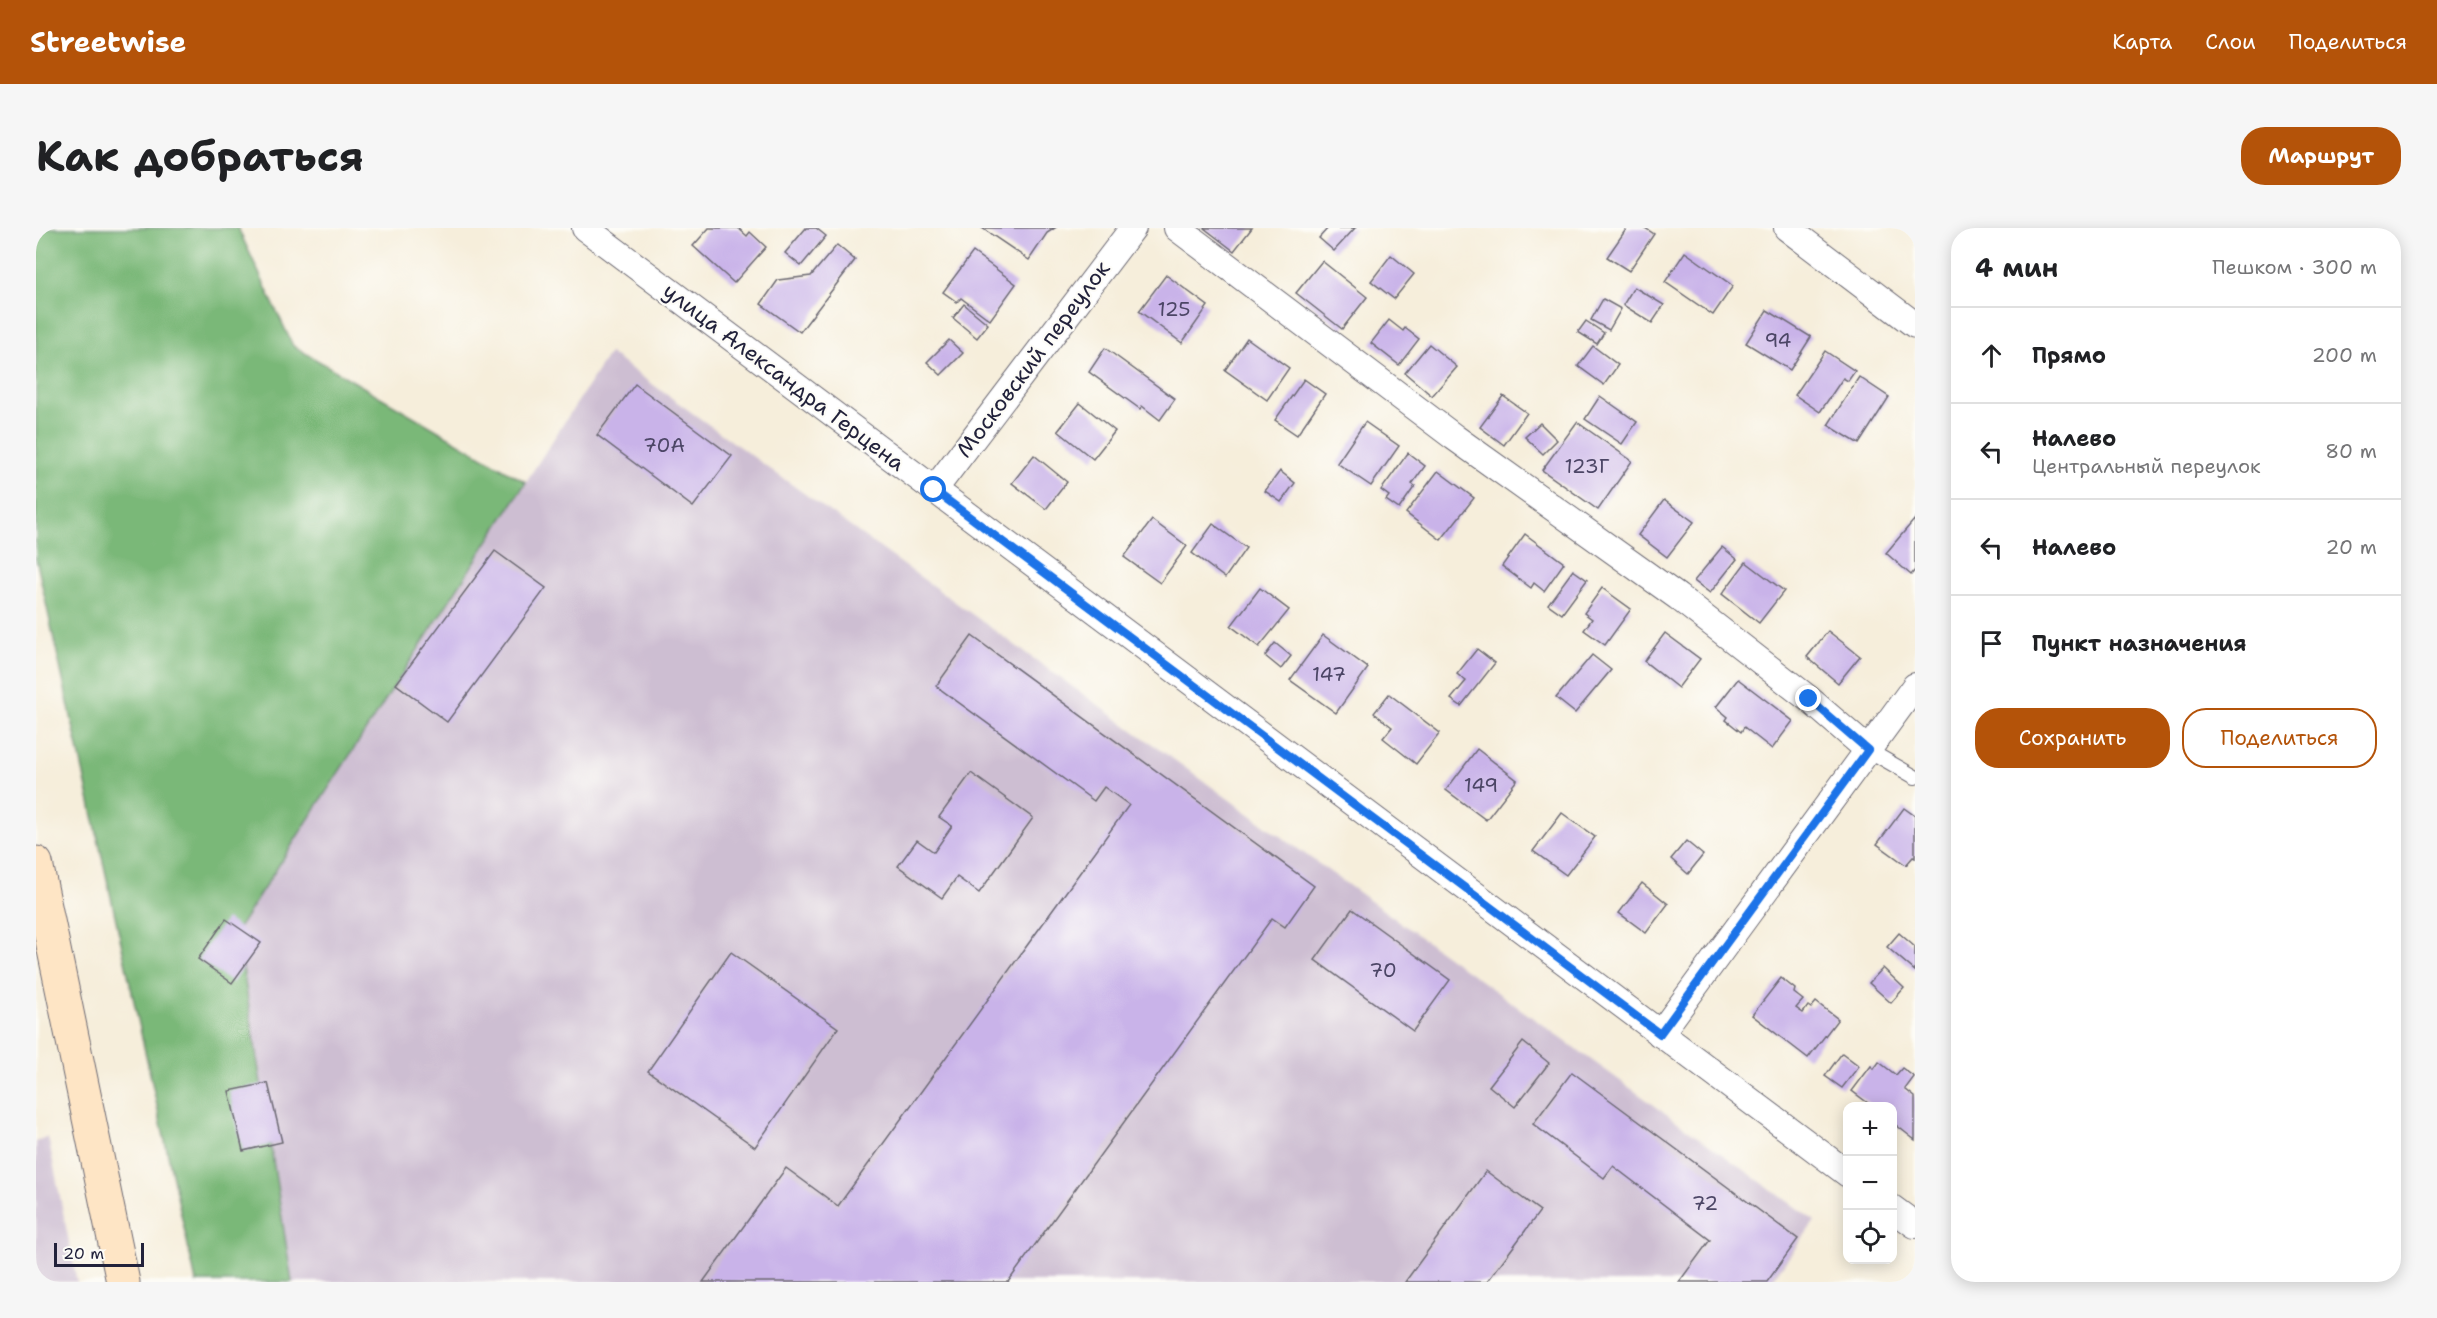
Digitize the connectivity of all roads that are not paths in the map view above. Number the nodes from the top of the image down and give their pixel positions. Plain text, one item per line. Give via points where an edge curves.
1 (585, 228) edge
2 (1133, 228) edge
3 (1177, 228) edge
4 (1787, 228) edge
5 (1915, 325) edge
6 (934, 490) junction
7 (1915, 686) edge
8 (1868, 750) junction
9 (1915, 777) edge
10 (36, 863) edge
11 (1660, 1034) junction
12 (1843, 1170) edge
13 (1896, 1210) edge
14 (1915, 1225) edge
15 (123, 1282) edge

1 - 6 street, улица Александра Герцена
2 - 6 street, Московский переулок
3 - 8 street via 1454,437 1678,597
4 - 5 street
6 - 11 street, улица Александра Герцена
7 - 8 street
8 - 9 lane
8 - 11 street
10 - 15 main road
11 - 12 street, улица Александра Герцена
13 - 14 street

